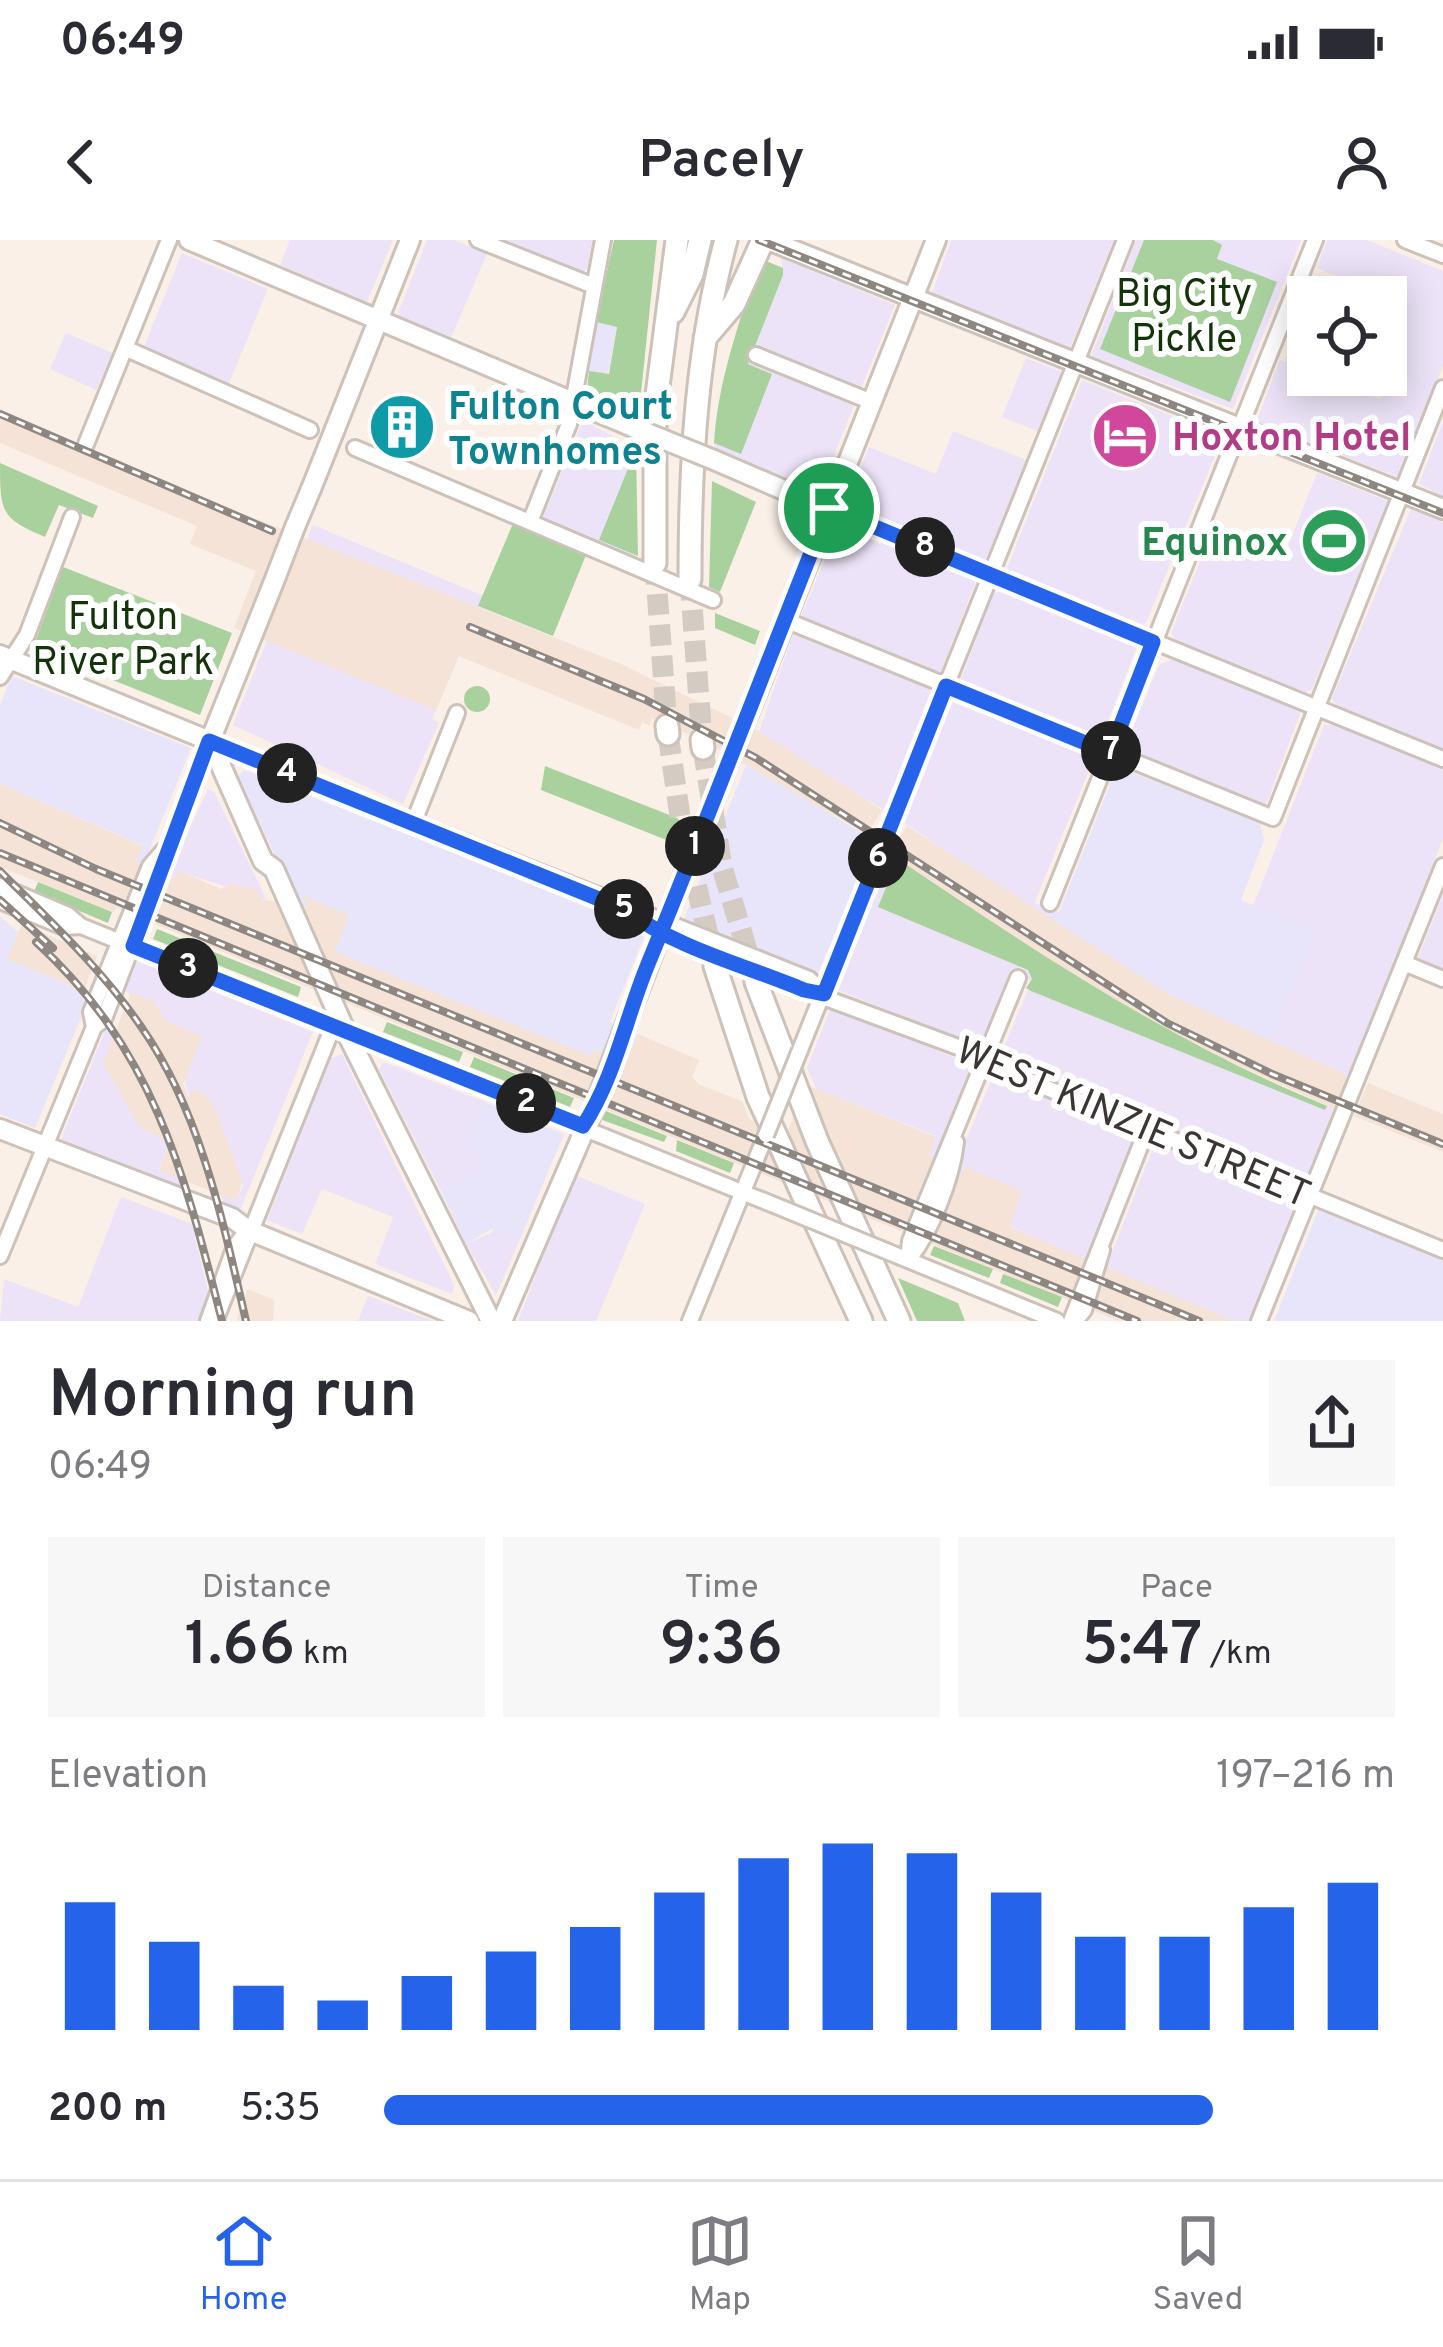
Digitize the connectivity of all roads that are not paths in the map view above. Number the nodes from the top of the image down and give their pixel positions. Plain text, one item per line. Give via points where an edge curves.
1 (169, 240) edge
2 (189, 240) edge
3 (410, 240) edge
4 (478, 240) edge
5 (603, 240) edge
6 (676, 240) edge
7 (700, 240) edge
8 (726, 240) edge
9 (936, 240) edge
10 (1125, 240) edge
11 (1315, 240) edge
12 (1405, 240) edge
13 (772, 242) edge
14 (1443, 255) edge
15 (593, 286) junction
16 (913, 298) junction
17 (378, 320) junction
18 (664, 332) junction
19 (704, 339) junction
20 (127, 350) junction
21 (756, 355) dead end
22 (1076, 363) junction
23 (1443, 388) edge
24 (572, 401) junction
25 (872, 402) junction
26 (1240, 429) junction
27 (310, 430) dead end
28 (86, 444) dead end
29 (355, 448) dead end
30 (1402, 493) junction
31 (829, 508) junction
32 (1443, 509) edge
33 (72, 517) dead end
34 (530, 522) junction
35 (655, 563) tunnel mouth
36 (991, 575) junction
37 (690, 579) tunnel mouth
38 (713, 600) dead end
39 (785, 620) junction
40 (1153, 642) junction
41 (4, 664) edge
42 (946, 686) junction
43 (1316, 708) junction
44 (457, 712) dead end
45 (209, 741) junction
46 (1110, 753) junction
47 (1443, 759) edge
48 (413, 824) junction
49 (1443, 866) edge
50 (0, 886) edge
51 (0, 901) edge
52 (1050, 903) dead end
53 (81, 926) junction
54 (126, 944) junction
55 (1404, 963) junction
56 (715, 965) tunnel mouth
57 (1018, 978) dead end
58 (1443, 979) edge
59 (756, 982) tunnel mouth
60 (824, 994) junction
61 (338, 1022) junction
62 (985, 1058) junction
63 (583, 1126) junction
64 (0, 1129) edge
65 (1148, 1129) junction
66 (45, 1147) junction
67 (742, 1192) junction
68 (1311, 1196) junction
69 (248, 1230) junction
70 (1443, 1250) edge
71 (0, 1256) edge
72 (908, 1259) junction
73 (1261, 1320) edge
74 (212, 1321) edge
75 (469, 1321) edge
76 (491, 1321) edge
77 (502, 1321) edge
78 (690, 1321) edge
79 (861, 1321) edge
80 (899, 1321) edge
81 (1057, 1321) edge
82 (1073, 1321) edge

1 - 20 street
2 - 17 main road
3 - 17 main road
4 - 15 street
5 - 15 street
6 - 18 highway
7 - 18 highway
8 - 19 highway
9 - 16 main road
10 - 22 street
11 - 26 street
12 - 14 street
13 - 16 main road
13 - 19 highway
15 - 24 street
16 - 22 main road
16 - 25 main road
17 - 24 main road
17 - 45 main road, bridge
18 - 35 highway via 652,466
19 - 37 highway
20 - 27 street
20 - 28 street
21 - 25 street
22 - 26 main road
22 - 36 street
23 - 30 street
24 - 31 main road, bridge
24 - 34 street
25 - 31 main road
26 - 30 main road
26 - 40 street
29 - 34 street
30 - 32 main road
30 - 43 street
31 - 36 street
31 - 39 main road
33 - 41 street via 27,635
34 - 38 street
36 - 40 street
36 - 42 street
39 - 42 street
39 - 63 main road, bridge via 631,1006 617,1024
40 - 43 street
40 - 46 street
41 - 45 main road, WEST KINZIE STREET
42 - 46 street
42 - 60 street
43 - 46 street via 1273,818
43 - 47 street
44 - 48 street
45 - 48 street, WEST KINZIE STREET
45 - 54 street via 150,866
45 - 61 main road
46 - 52 street
48 - 60 street, WEST KINZIE STREET
49 - 55 street
50 - 53 street
51 - 53 street
53 - 54 street
54 - 61 street
54 - 66 street via 104,1019
55 - 58 street
55 - 68 street
56 - 79 highway via 758,1097
57 - 62 street
59 - 80 highway
60 - 62 street, WEST KINZIE STREET
60 - 67 street, bridge
61 - 63 street
61 - 69 street
61 - 76 main road
62 - 65 street, WEST KINZIE STREET
62 - 72 street via 954,1159
63 - 67 street
63 - 77 main road
64 - 66 main road
65 - 68 street, WEST KINZIE STREET
65 - 82 street
66 - 69 main road
66 - 71 street
67 - 72 street, bridge
67 - 78 street
68 - 70 street, WEST KINZIE STREET
68 - 73 street
69 - 74 street via 235,1246
69 - 75 main road
72 - 81 street

